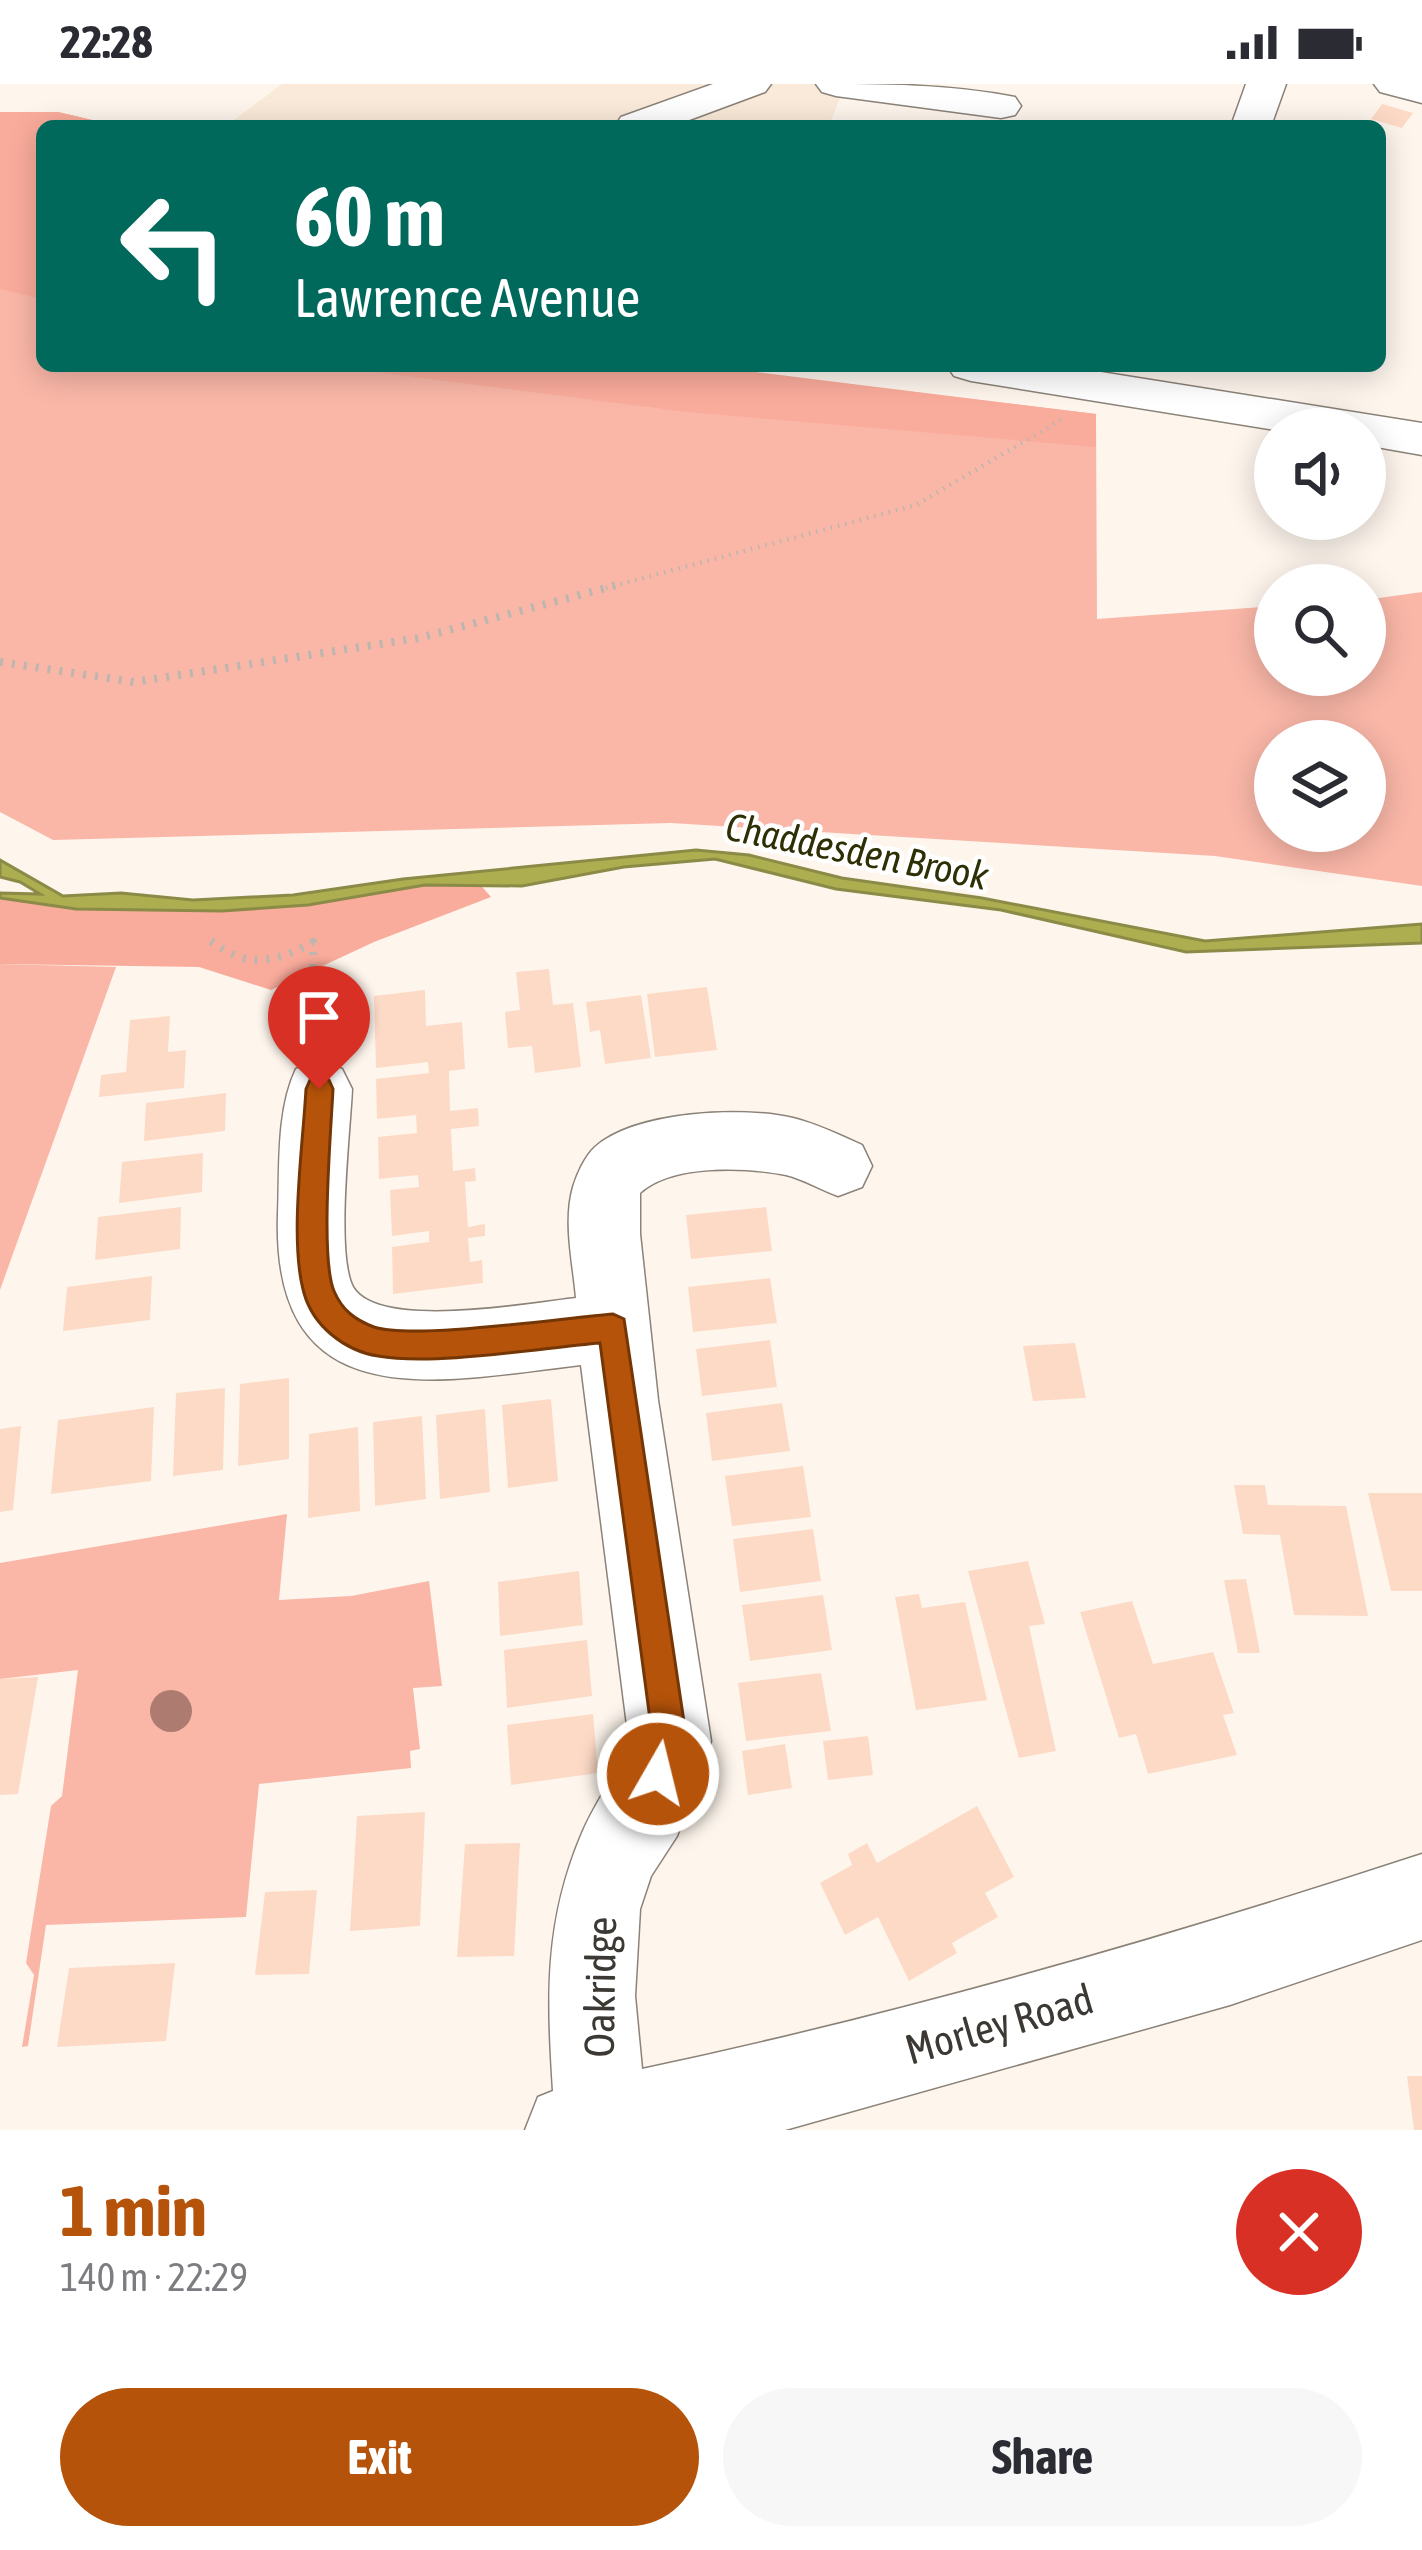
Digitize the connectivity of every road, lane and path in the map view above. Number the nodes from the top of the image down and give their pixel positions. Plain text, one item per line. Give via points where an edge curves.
1 (751, 84) edge
2 (836, 84) edge
3 (1266, 84) edge
4 (1394, 84) edge
5 (1422, 92) edge
6 (1002, 105) edge
7 (652, 120) edge
8 (1253, 120) edge
9 (1006, 372) edge
10 (1245, 388) edge
11 (1112, 390) junction
12 (1303, 408) edge
13 (1386, 433) edge
14 (1422, 439) edge
15 (0, 662) edge
16 (211, 941) dead end
17 (319, 1089) joint
18 (838, 1166) dead end
19 (613, 1328) junction
20 (1422, 1897) edge
21 (819, 2104) edge
22 (586, 2127) edge

1 - 7 street
2 - 6 street
3 - 8 street
4 - 5 street
9 - 11 street
10 - 11 street
10 - 12 street
11 - 15 path via 916,505 419,638 134,682
13 - 14 street
16 - 17 path via 230,959 258,966 313,942
17 - 19 street via 318,1292 339,1325 376,1342 419,1344
18 - 19 street, Oakridge via 790,1146 645,1152 625,1133 608,1184
19 - 22 street, Oakridge via 670,1742 597,1910
20 - 21 street, Morley Road
21 - 22 street, Morley Road

